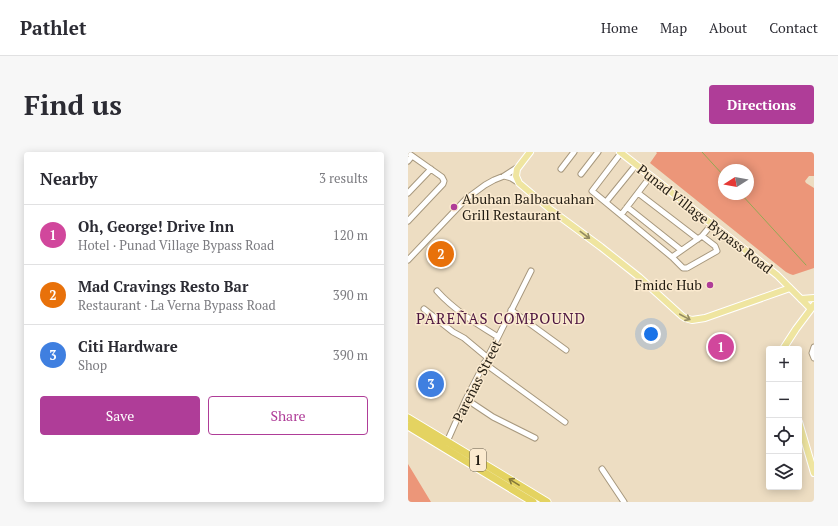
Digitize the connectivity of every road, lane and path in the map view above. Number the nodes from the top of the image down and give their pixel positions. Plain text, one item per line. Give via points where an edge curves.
1 (530, 152) edge
2 (574, 152) edge
3 (598, 152) edge
4 (620, 152) edge
5 (410, 154) edge
6 (408, 161) edge
7 (636, 165) junction
8 (518, 166) junction
9 (431, 169) junction
10 (561, 169) dead end
11 (581, 174) dead end
12 (504, 176) junction
13 (650, 177) junction
14 (519, 183) junction
15 (408, 193) edge
16 (638, 193) junction
17 (606, 202) junction
18 (627, 207) junction
19 (621, 214) junction
20 (408, 221) edge
21 (712, 224) junction
22 (700, 237) junction
23 (681, 250) junction
24 (672, 257) junction
25 (408, 260) edge
26 (531, 270) dead end
27 (790, 288) junction
28 (437, 291) dead end
29 (814, 298) edge
30 (801, 299) junction
31 (424, 308) dead end
32 (813, 309) edge
33 (512, 310) junction
34 (498, 337) junction
35 (785, 346) edge
36 (814, 347) edge
37 (566, 350) dead end
38 (488, 358) junction
39 (814, 358) edge
40 (484, 363) junction
41 (466, 400) junction
42 (408, 418) edge
43 (565, 422) dead end
44 (408, 426) edge
45 (802, 432) edge
46 (535, 438) dead end
47 (445, 445) junction
48 (602, 469) dead end
49 (487, 470) junction
50 (814, 473) edge
51 (533, 502) edge
52 (547, 502) edge
53 (624, 502) edge

1 - 8 main road
2 - 10 street
3 - 11 street
4 - 7 main road, Punad Village Bypass Road
4 - 17 street via 592,191
5 - 6 street
5 - 9 street
7 - 13 main road, Punad Village Bypass Road
7 - 17 street
8 - 12 street
8 - 14 main road via 516,179
9 - 15 street
9 - 20 street via 442,178 443,184
12 - 14 street
12 - 25 street via 474,193
13 - 16 street
13 - 21 main road, Punad Village Bypass Road
14 -> 27 main road, Punad Village Bypass Road via 639,277 689,320 708,317
16 - 18 street
16 - 22 street
17 - 19 street
18 - 19 street
18 - 23 street
19 - 24 street
21 - 22 street
21 - 27 main road, Punad Village Bypass Road
22 - 23 street
22 - 24 street via 715,246 717,251 685,269
23 - 24 street
26 - 33 street, Pareñas Street
27 - 30 main road, Punad Village Bypass Road
28 - 34 street via 464,315
29 - 30 main road
30 - 32 main road, Punad Village Bypass Road
31 - 38 street
32 - 35 main road
33 - 34 street, Pareñas Street
33 - 37 street
34 - 38 street, Pareñas Street
36 - 39 street
38 - 40 street, Pareñas Street
40 - 41 street, Pareñas Street
40 - 43 street
41 - 46 street
41 - 47 street, Pareñas Street
42 - 47 highway, 1
44 - 47 highway, 1
45 - 50 main road
47 - 49 highway, 1
48 - 53 street
49 - 51 highway, 1
52 -> 49 highway, 1

